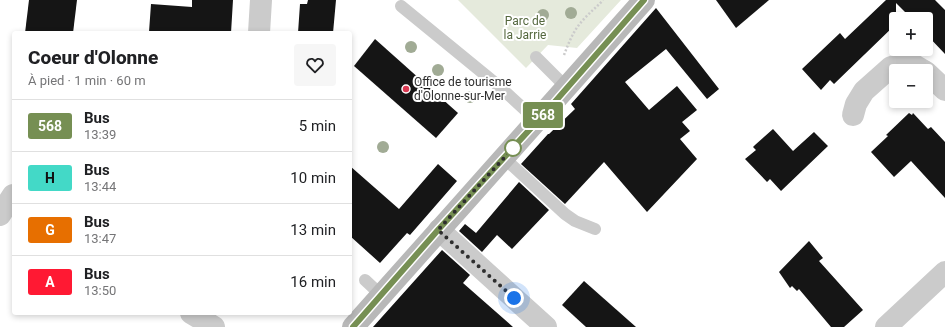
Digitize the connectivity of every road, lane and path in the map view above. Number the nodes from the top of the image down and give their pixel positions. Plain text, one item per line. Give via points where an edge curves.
1 (261, 0) edge
2 (603, 0) edge
3 (644, 0) edge
4 (401, 6) dead end
5 (259, 31) edge
6 (536, 57) dead end
7 (889, 70) edge
8 (933, 79) edge
9 (560, 82) junction
10 (945, 90) edge
11 (853, 115) dead end
12 (537, 121) junction
13 (504, 158) junction
14 (9, 193) edge
15 (0, 215) edge
16 (595, 229) dead end
17 (438, 230) junction
18 (945, 272) edge
19 (365, 280) dead end
20 (381, 295) junction
21 (194, 315) edge
22 (210, 326) edge
23 (353, 327) edge
24 (546, 327) edge
25 (886, 327) edge

1 - 5 street
2 - 9 path via 584,19 568,43
3 - 9 main road
4 - 12 lane
6 - 9 lane
7 - 11 street via 864,91
8 - 10 street
9 - 12 main road
12 - 13 main road
13 - 16 lane via 565,214
13 - 17 main road
14 - 15 street
17 - 20 main road
17 - 24 street
18 - 25 street
19 - 20 lane
20 - 23 main road
21 - 22 street

